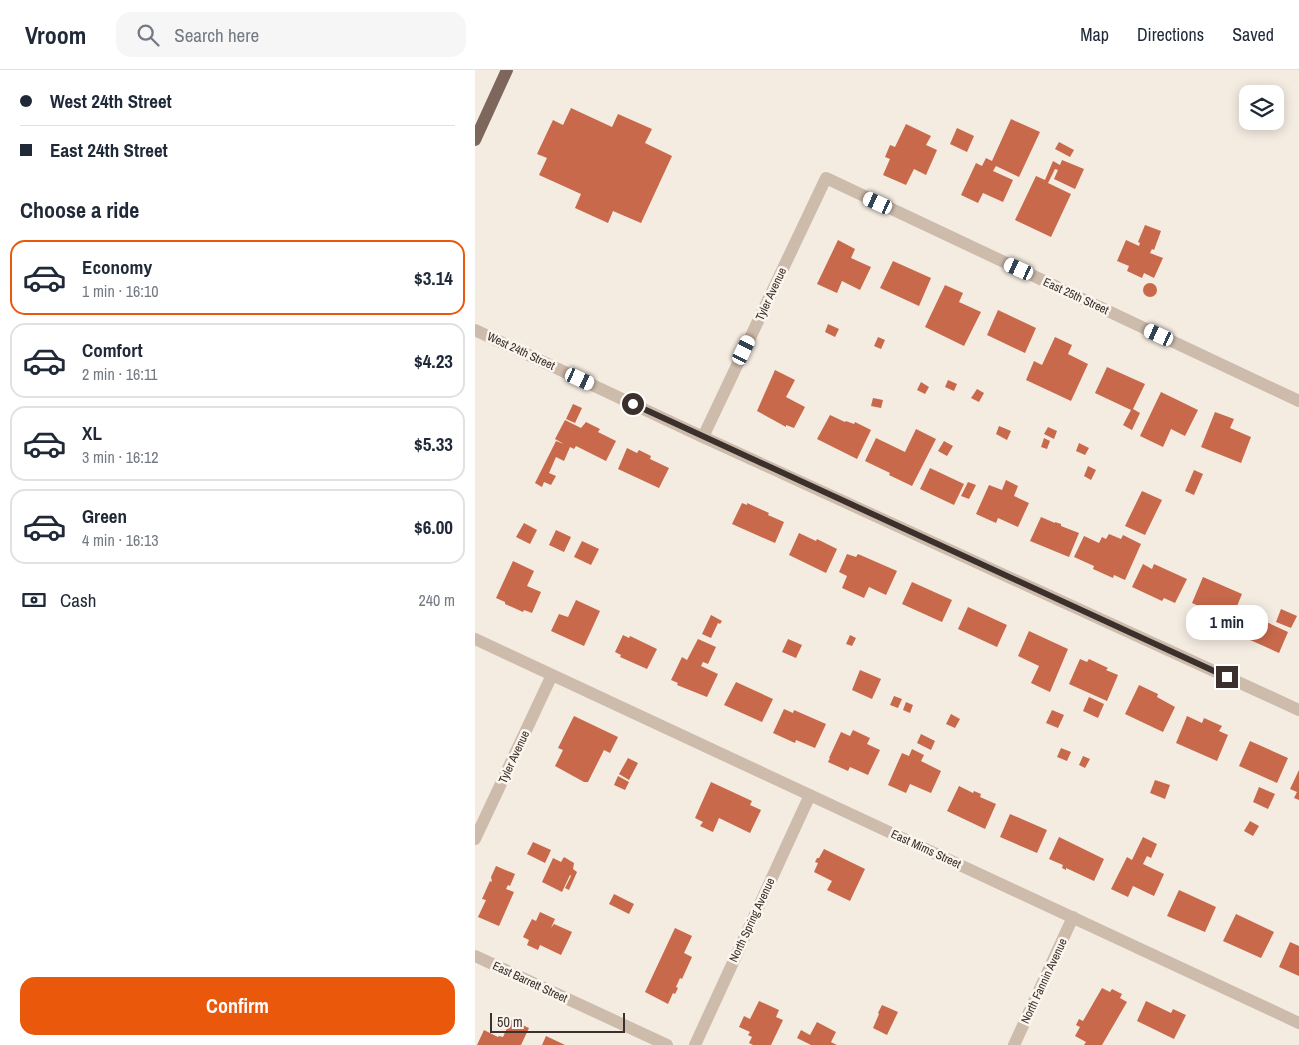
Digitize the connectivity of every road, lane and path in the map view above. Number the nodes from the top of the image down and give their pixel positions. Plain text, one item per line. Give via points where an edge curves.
1 (507, 70) edge
2 (475, 140) edge
3 (826, 178) joint
4 (475, 330) edge
5 (1299, 401) edge
6 (703, 437) junction
7 (475, 640) edge
8 (552, 675) junction
9 (1299, 710) edge
10 (810, 795) junction
11 (475, 840) edge
12 (1073, 917) junction
13 (475, 956) edge
14 (1299, 1023) edge
15 (667, 1045) edge
16 (695, 1045) edge
17 (1014, 1045) edge

1 - 2 main road
3 - 5 street, East 25th Street
3 - 6 street, Tyler Avenue
4 - 6 street, West 24th Street
6 - 9 street, West 24th Street
7 - 8 street, East Mims Street
8 - 10 street, East Mims Street
8 - 11 street, Tyler Avenue
10 - 12 street, East Mims Street
10 - 16 street, North Spring Avenue
12 - 14 street, East Mims Street
12 - 17 street, North Fannin Avenue
13 - 15 street, East Barrett Street

